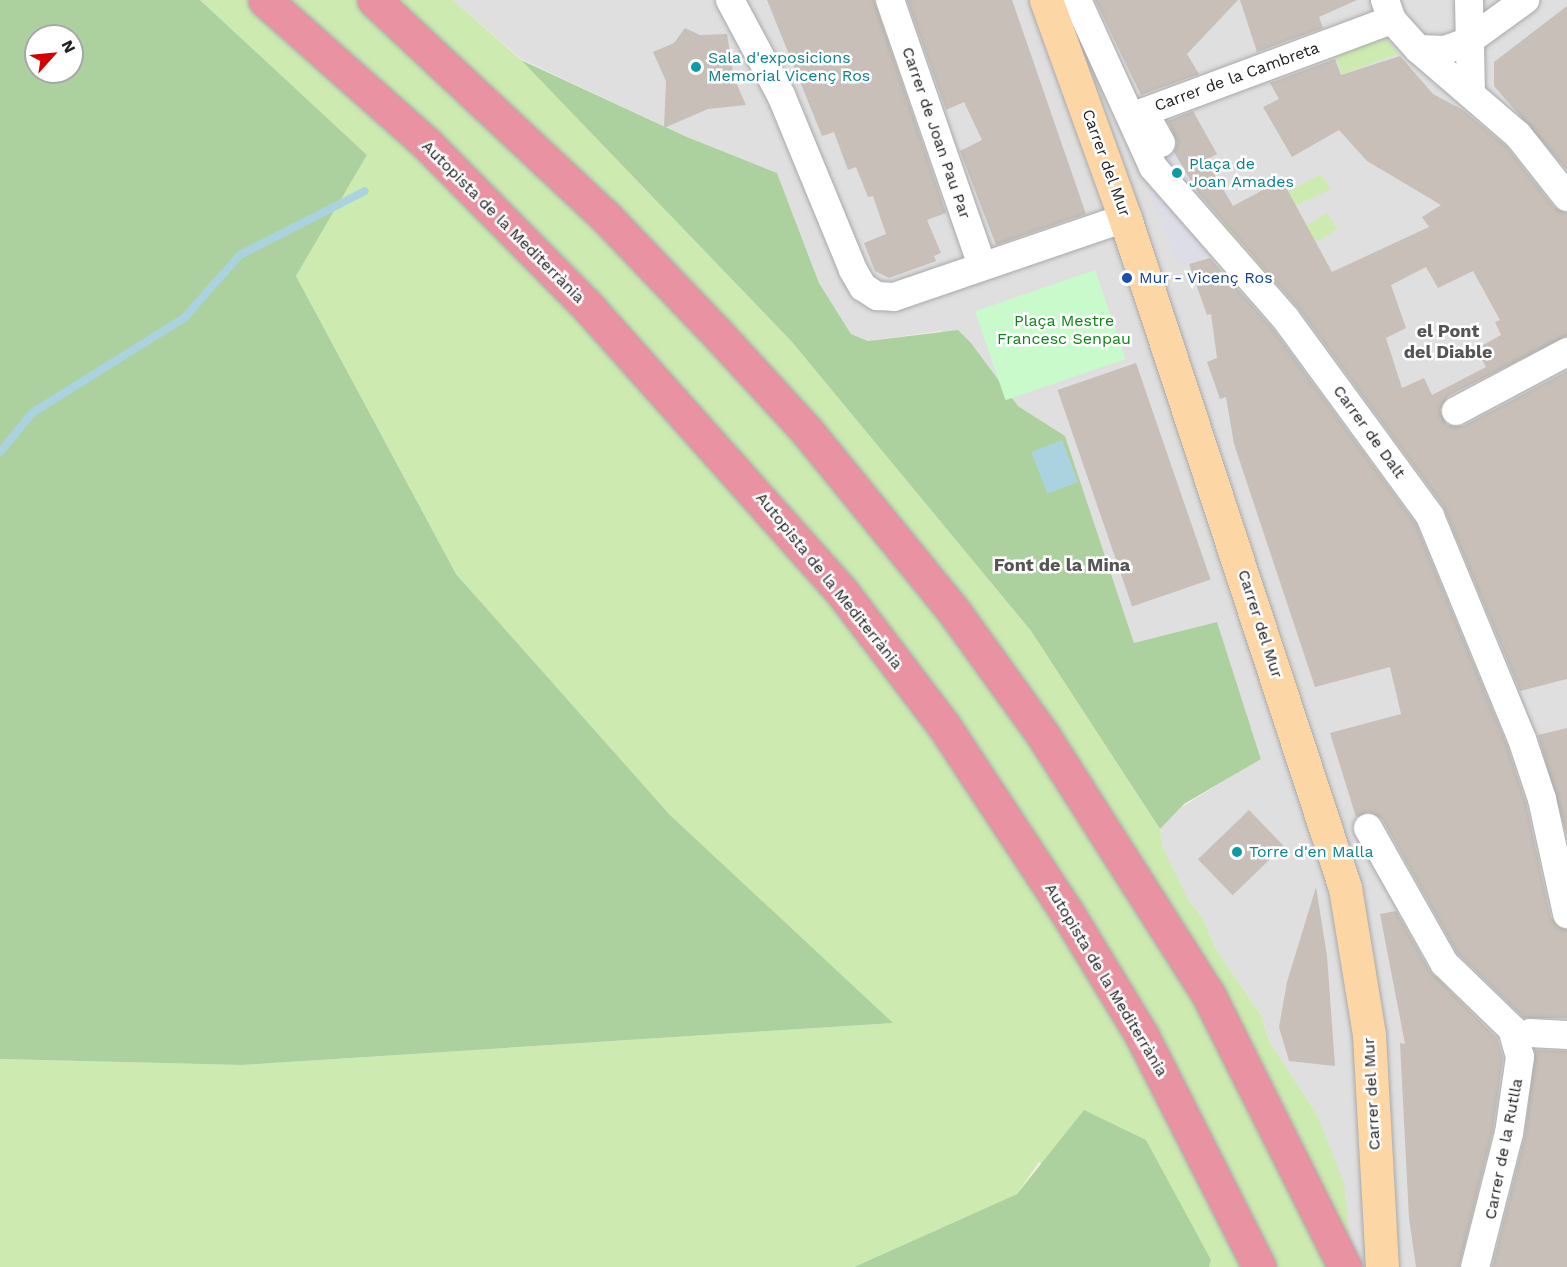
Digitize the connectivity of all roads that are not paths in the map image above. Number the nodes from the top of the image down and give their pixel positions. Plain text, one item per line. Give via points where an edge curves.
1 (265, 0) edge
2 (374, 0) edge
3 (730, 0) edge
4 (890, 0) edge
5 (1046, 0) edge
6 (1077, 0) edge
7 (1468, 0) edge
8 (1525, 0) edge
9 (1388, 10) edge
10 (1467, 42) junction
11 (1418, 49) junction
12 (1472, 93) junction
13 (1567, 197) edge
14 (1125, 218) junction
15 (1212, 233) junction
16 (982, 266) junction
17 (1567, 352) edge
18 (1456, 411) dead end
19 (1368, 828) dead end
20 (1567, 914) edge
21 (1530, 1033) dead end
22 (1567, 1035) edge
23 (1259, 1267) edge
24 (1345, 1267) edge
25 (1382, 1267) edge
26 (1475, 1267) edge

1 - 23 highway, Autopista de la Mediterrània via 427,144 590,309 751,484 842,592 944,726 1068,914 1141,1034
2 - 24 highway via 606,217 806,430 956,613 1134,872 1209,996
3 - 16 street via 781,95 863,287 877,296 894,297
4 - 16 street, Carrer de Joan Pau Par
5 - 14 main road, Carrer del Mur
6 - 15 street, Carrer de Dalt via 1153,167
7 - 10 street
8 - 10 street
9 - 11 street
9 - 15 street, Carrer de la Cambreta via 1144,112
10 - 11 street via 1445,50
10 - 12 street
11 - 12 street
12 - 13 street via 1518,135
14 - 16 street
14 - 25 main road, Carrer del Mur via 1345,888 1369,1035
15 - 20 street, Carrer de Dalt via 1286,319 1430,516 1522,740 1542,799
17 - 18 street
19 - 26 street, Carrer de la Rutlla via 1444,963 1512,1029 1520,1057 1509,1133
21 - 22 street

